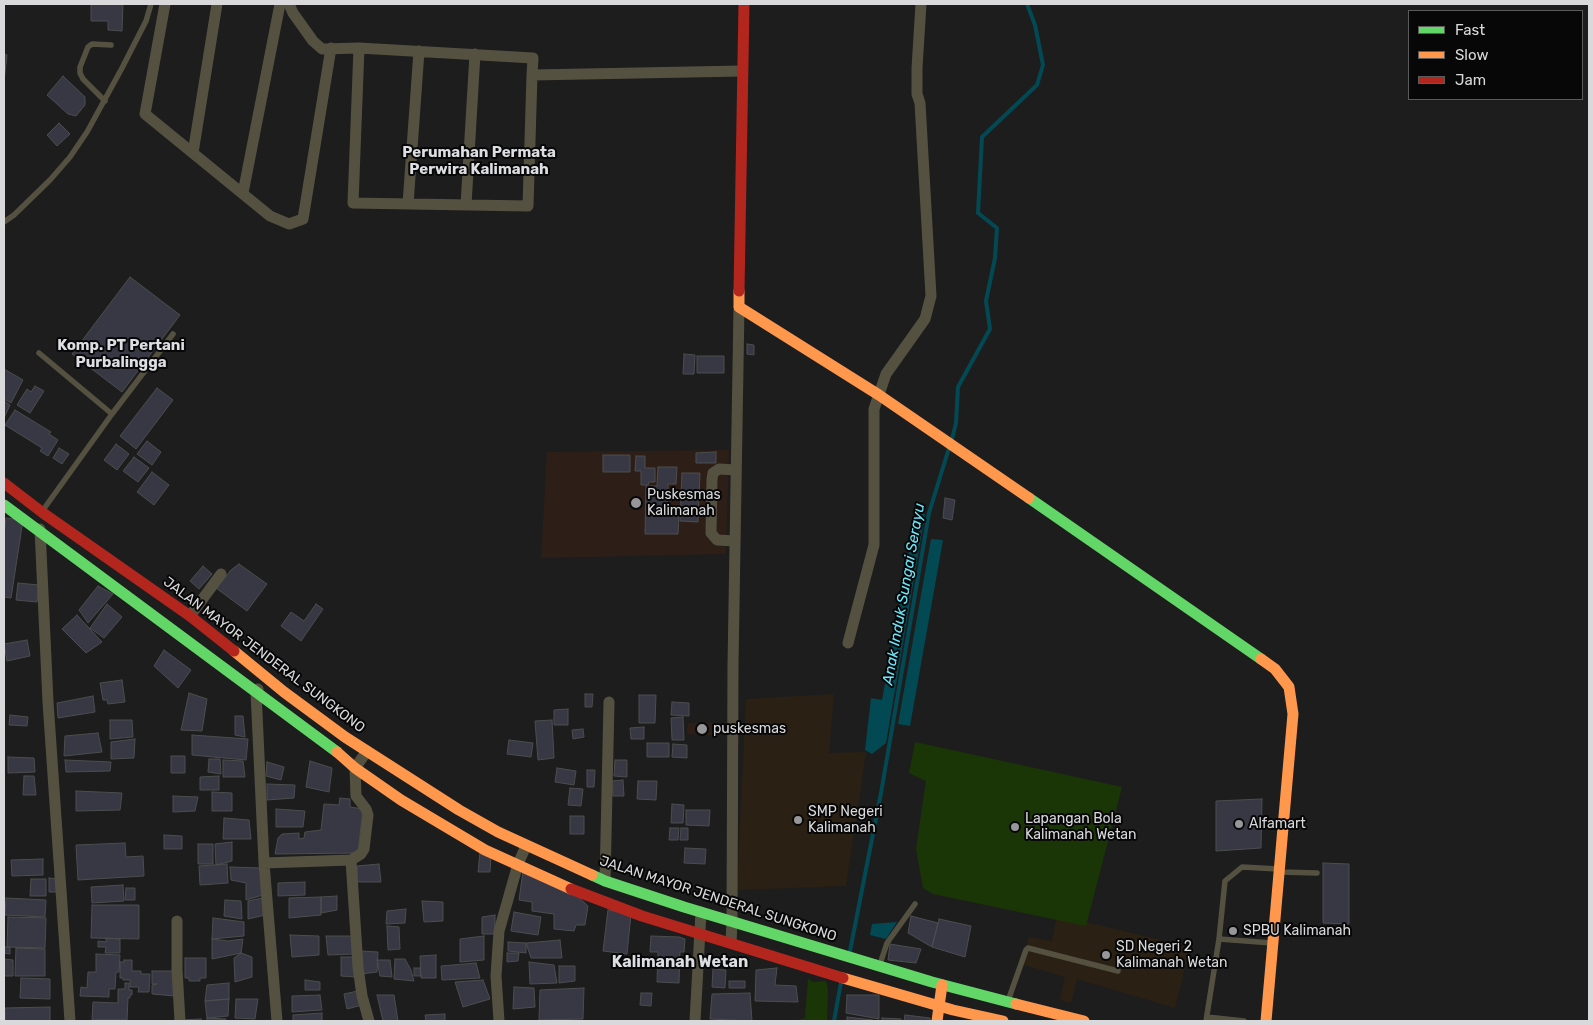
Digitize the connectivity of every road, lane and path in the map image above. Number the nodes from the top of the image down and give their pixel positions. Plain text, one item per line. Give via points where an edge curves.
1 (151, 4) edge
2 (165, 4) edge
3 (217, 4) edge
4 (280, 4) edge
5 (289, 4) edge
6 (744, 4) edge
7 (922, 4) edge
8 (111, 45) dead end
9 (331, 48) junction
10 (359, 48) junction
11 (419, 51) junction
12 (475, 54) junction
13 (742, 71) junction
14 (532, 75) junction
15 (105, 100) junction
16 (193, 152) junction
17 (243, 193) junction
18 (408, 204) junction
19 (466, 205) junction
20 (4, 222) edge
21 (739, 307) junction
22 (173, 334) dead end
23 (39, 353) dead end
24 (878, 395) junction
25 (112, 414) junction
26 (736, 470) junction
27 (4, 483) edge
28 (4, 505) edge
29 (42, 512) junction
30 (40, 532) junction
31 (735, 542) junction
32 (221, 574) dead end
33 (190, 616) junction
34 (848, 643) dead end
35 (265, 678) junction
36 (256, 692) junction
37 (608, 702) dead end
38 (367, 751) junction
39 (355, 768) junction
40 (526, 846) junction
41 (351, 860) junction
42 (264, 863) junction
43 (518, 864) junction
44 (1278, 870) junction
45 (1317, 873) dead end
46 (605, 881) junction
47 (915, 904) dead end
48 (701, 912) junction
49 (732, 921) junction
50 (177, 922) dead end
51 (700, 934) junction
52 (1219, 940) junction
53 (731, 943) junction
54 (1272, 944) junction
55 (879, 966) junction
56 (1118, 971) dead end
57 (942, 985) junction
58 (1008, 1002) junction
59 (938, 1006) junction
60 (1207, 1019) edge
61 (70, 1021) edge
62 (180, 1021) edge
63 (277, 1021) edge
64 (369, 1021) edge
65 (499, 1021) edge
66 (696, 1021) edge
67 (937, 1021) edge
68 (1003, 1021) edge
69 (1080, 1021) edge
70 (1244, 1021) edge
71 (1266, 1021) edge

1 - 15 lane via 146,21
2 - 16 street via 145,114
3 - 16 street
4 - 17 street
5 - 9 street via 313,41 322,48
6 - 13 main road
7 - 24 street via 917,68 931,296 926,319 886,374
8 - 15 lane via 92,44 80,67 83,79
9 - 10 street
9 - 17 street via 303,219 289,224 270,216
10 - 11 street
10 - 18 street via 353,202
11 - 12 street
11 - 18 street
12 - 14 street via 533,58
12 - 19 street
13 - 14 street
13 - 21 main road
14 - 19 street via 528,206
15 - 20 lane via 70,157 32,198
16 - 17 street
18 - 19 street
21 - 24 main road
21 - 26 street
22 - 25 lane
23 - 25 lane
24 - 34 street via 874,409 874,545
24 - 44 main road via 1275,669 1289,687 1293,714
25 - 29 lane
26 - 31 street
26 - 31 street via 719,469 713,473 711,533 717,540
27 - 29 main road, JALAN MAYOR JENDERAL SUNGKONO
28 - 30 main road
29 - 30 street
29 - 33 main road, JALAN MAYOR JENDERAL SUNGKONO
30 - 36 main road
30 - 61 street via 48,707
31 - 49 street
32 - 33 street
33 - 35 main road, JALAN MAYOR JENDERAL SUNGKONO
35 - 36 street
35 - 38 main road, JALAN MAYOR JENDERAL SUNGKONO
36 - 39 main road
36 - 42 street
37 - 46 street
38 - 39 street
38 - 40 main road, JALAN MAYOR JENDERAL SUNGKONO via 459,810
39 - 41 street via 356,796 368,815 364,849
39 - 43 main road via 459,835
40 - 43 street
40 - 46 main road, JALAN MAYOR JENDERAL SUNGKONO
41 - 42 street
41 - 64 street via 358,968
42 - 63 street
43 - 51 main road via 590,897
43 - 65 street via 499,931 496,976
44 - 45 lane
44 - 52 lane via 1242,867 1225,881
44 - 54 main road
46 - 48 main road, JALAN MAYOR JENDERAL SUNGKONO
47 - 55 lane via 886,944
48 - 49 main road, JALAN MAYOR JENDERAL SUNGKONO
48 - 51 street
49 - 53 street
49 - 55 main road, JALAN MAYOR JENDERAL SUNGKONO
50 - 62 street
51 - 53 main road
51 - 66 street
52 - 54 lane
52 - 60 lane
53 - 59 main road
54 - 71 main road
55 - 57 main road, JALAN MAYOR JENDERAL SUNGKONO
56 - 58 lane via 1028,948
57 - 58 main road, JALAN MAYOR JENDERAL SUNGKONO
57 - 59 main road
58 - 69 main road, JALAN MAYOR JENDERAL SUNGKONO
59 - 67 main road
59 - 68 main road
60 - 70 lane

